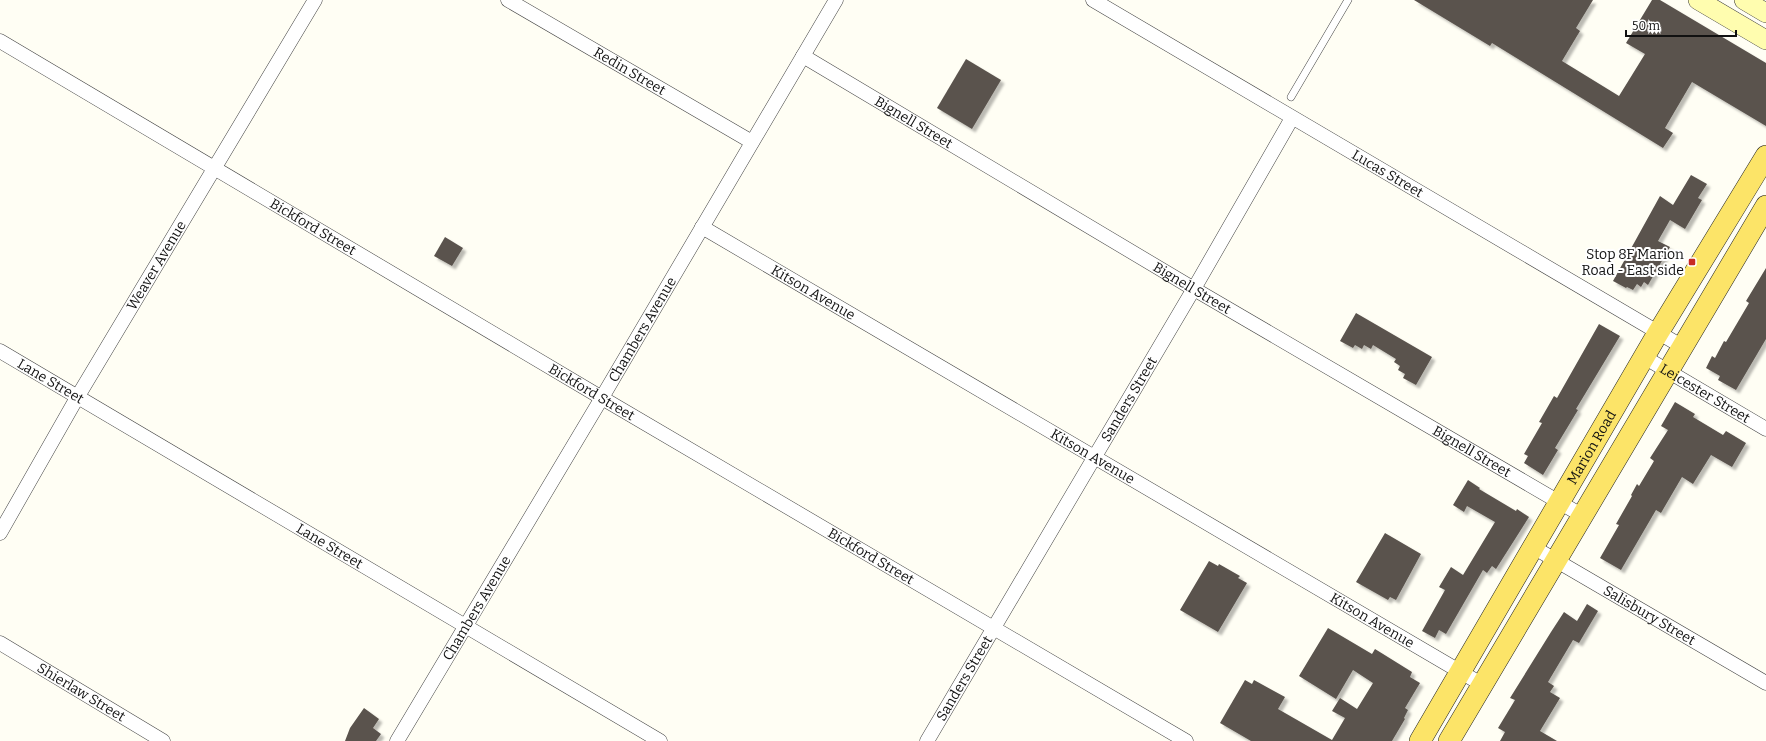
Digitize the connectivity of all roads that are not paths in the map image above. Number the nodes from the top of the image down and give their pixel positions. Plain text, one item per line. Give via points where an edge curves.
1 (315, 0) edge
2 (508, 0) edge
3 (836, 0) edge
4 (1093, 0) edge
5 (1348, 0) edge
6 (1698, 0) edge
7 (1744, 0) edge
8 (1766, 13) edge
9 (1766, 40) edge
10 (0, 41) edge
11 (803, 56) junction
12 (1292, 97) dead end
13 (1292, 118) junction
14 (752, 142) junction
15 (1766, 156) edge
16 (215, 168) junction
17 (1766, 206) edge
18 (702, 227) junction
19 (1194, 289) junction
20 (1658, 333) junction
21 (1683, 347) junction
22 (0, 351) edge
23 (1644, 357) junction
24 (1668, 372) junction
25 (78, 396) junction
26 (602, 398) junction
27 (1766, 429) edge
28 (1094, 456) junction
29 (1559, 502) junction
30 (1583, 516) junction
31 (0, 533) edge
32 (1533, 547) junction
33 (1557, 561) junction
34 (466, 626) junction
35 (993, 629) junction
36 (0, 643) edge
37 (1460, 672) junction
38 (1766, 683) edge
39 (1483, 685) junction
40 (1424, 740) edge
41 (163, 741) edge
42 (397, 741) edge
43 (660, 741) edge
44 (927, 741) edge
45 (1186, 741) edge
46 (1449, 741) edge

1 - 16 street, Weaver Avenue
2 - 14 street, Redin Street
3 - 11 street, Chambers Avenue
4 - 13 street, Lucas Street
5 - 12 lane
6 - 9 main road
7 - 8 main road
10 - 16 street, Bickford Street
11 - 14 street, Chambers Avenue
11 - 19 street, Bignell Street
13 - 19 street, Sanders Street
13 - 20 street, Lucas Street
14 - 18 street, Chambers Avenue
15 - 20 main road, Marion Road
16 - 25 street, Weaver Avenue
16 - 26 street, Bickford Street
17 - 21 main road, Marion Road
18 - 26 street, Chambers Avenue
18 - 28 street, Kitson Avenue
19 - 28 street, Sanders Street
19 - 29 street, Bignell Street
20 - 21 street, Lucas Street
20 - 23 main road, Marion Road
21 - 24 main road, Marion Road
22 - 25 street, Lane Street
23 - 24 street, Leicester Street
23 - 29 main road, Marion Road
24 - 27 street, Leicester Street
24 - 30 main road, Marion Road
25 - 31 street, Weaver Avenue
25 - 34 street, Lane Street
26 - 34 street, Chambers Avenue
26 - 35 street, Bickford Street
28 - 35 street, Sanders Street
28 - 37 street, Kitson Avenue
29 - 30 street, Bignell Street
29 - 32 main road, Marion Road
30 - 33 main road, Marion Road
32 - 33 street, Salisbury Street
32 - 37 main road, Marion Road
33 - 38 street, Salisbury Street
33 - 39 main road, Marion Road
34 - 42 street, Chambers Avenue
34 - 43 street, Lane Street
35 - 44 street, Sanders Street
35 - 45 street, Bickford Street
36 - 41 street, Shierlaw Street
37 - 39 street, Kitson Avenue
37 - 40 main road, Marion Road
39 - 46 main road, Marion Road

